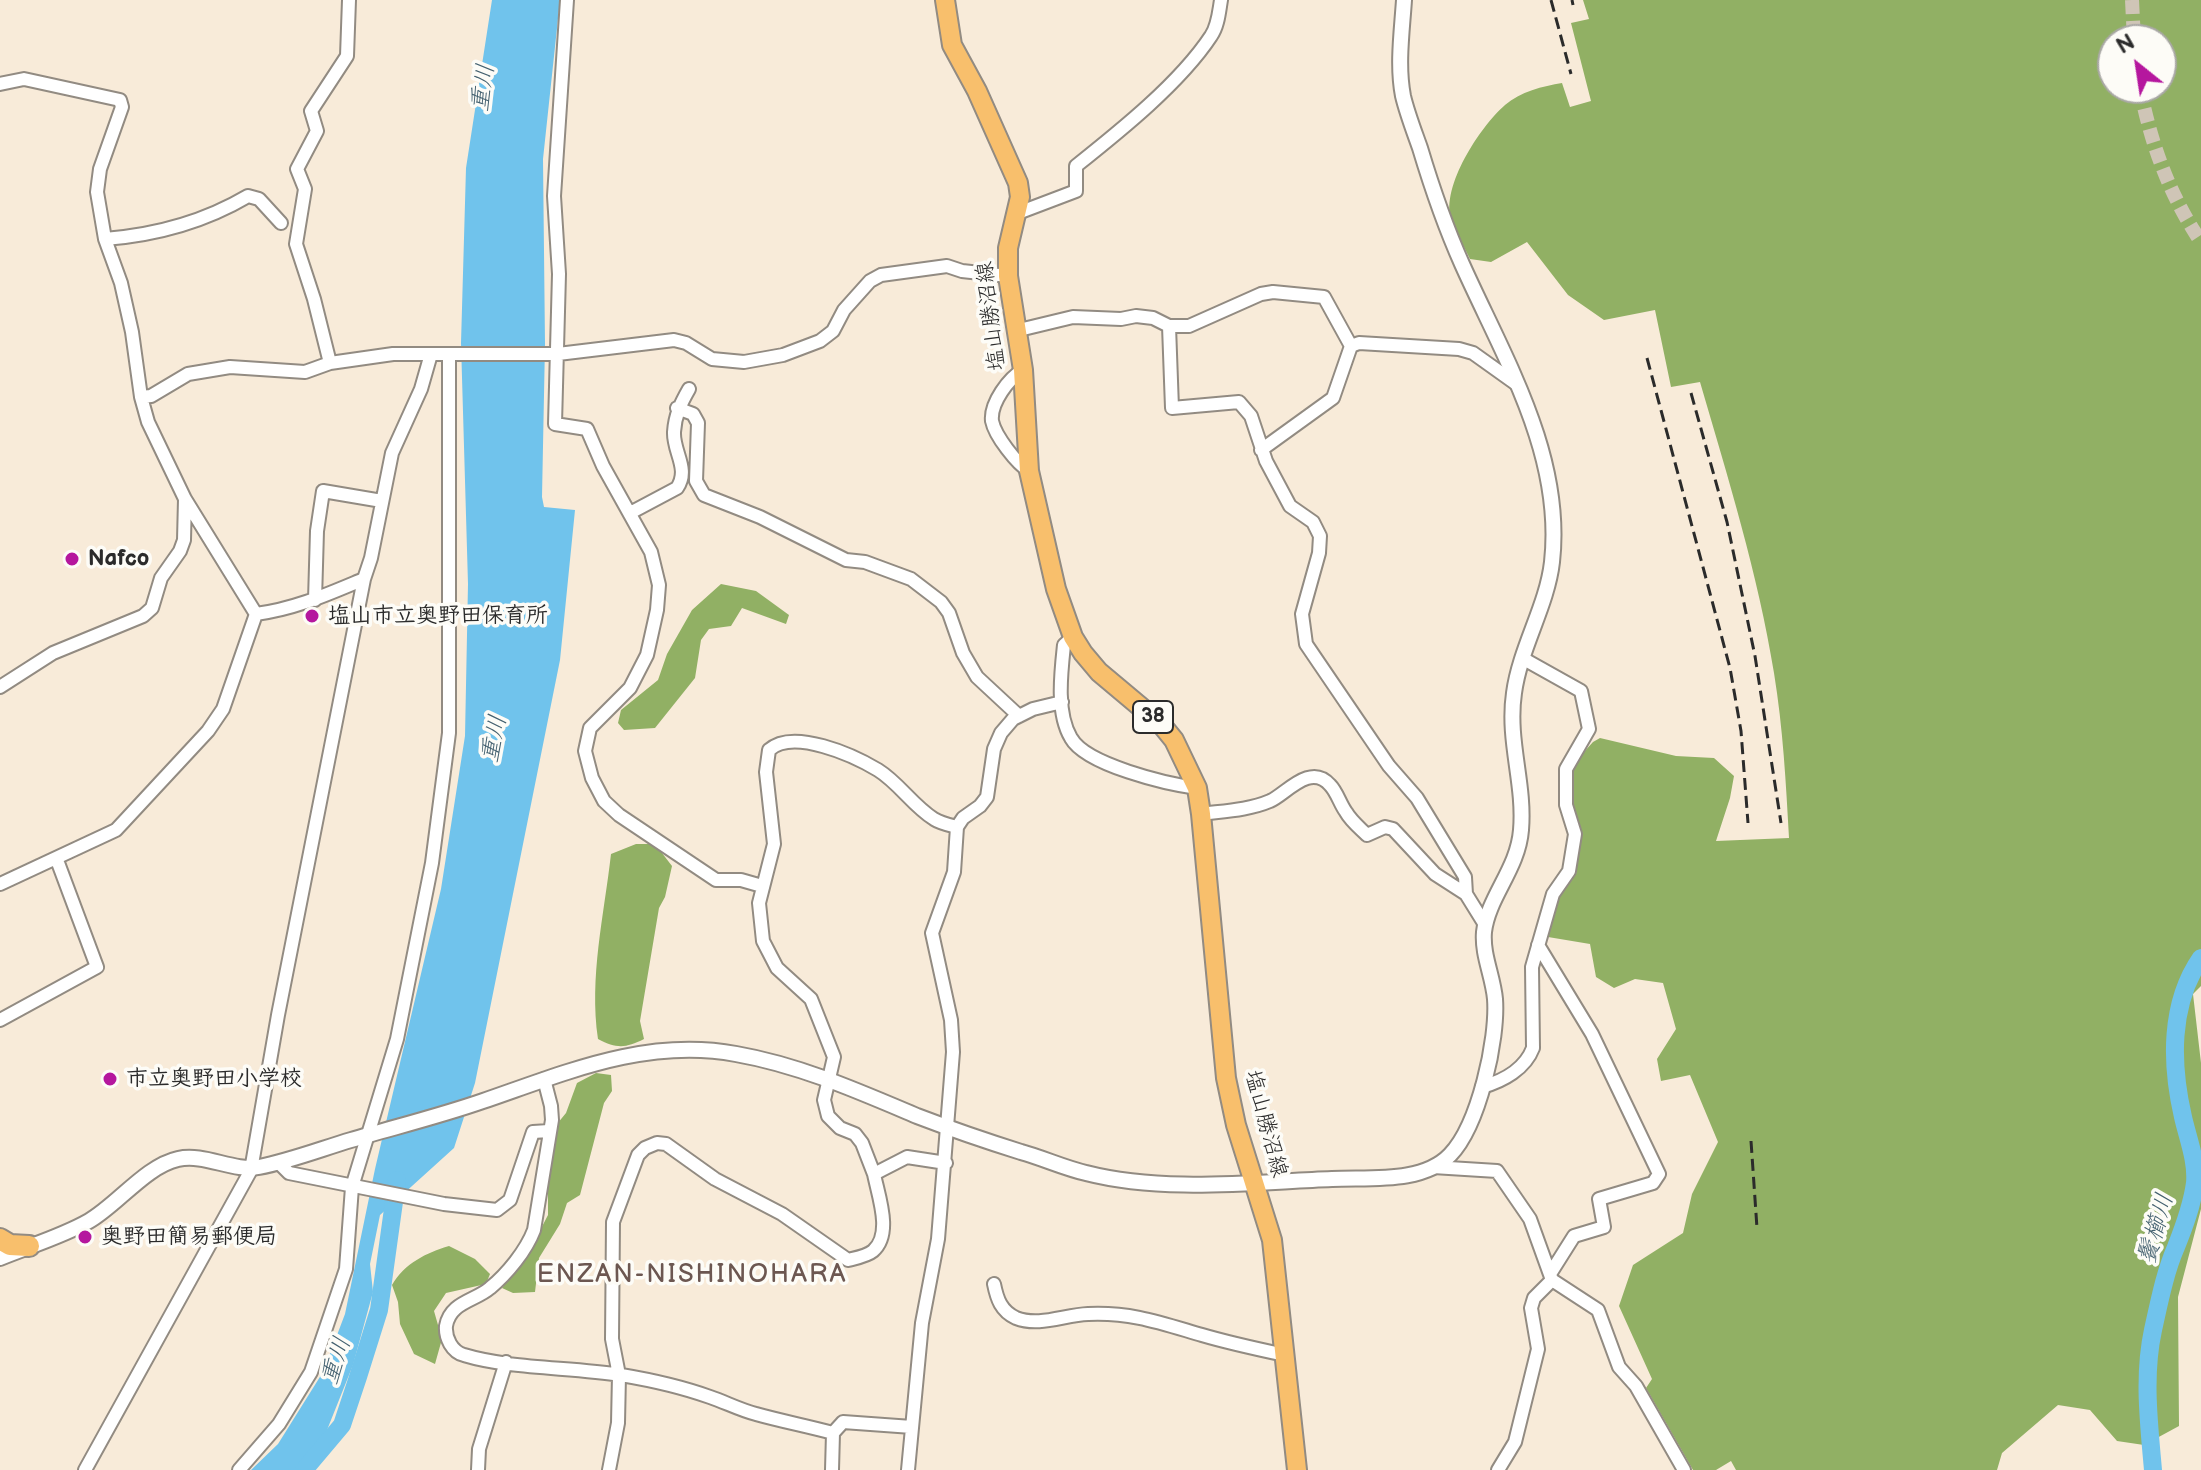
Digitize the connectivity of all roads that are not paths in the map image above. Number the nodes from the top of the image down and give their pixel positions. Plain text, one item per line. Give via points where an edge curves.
1 (349, 0) edge
2 (567, 0) edge
3 (945, 0) edge
4 (1221, 0) edge
5 (1404, 0) edge
6 (0, 84) edge
7 (1018, 213) junction
8 (281, 223) dead end
9 (105, 239) junction
10 (1008, 276) junction
11 (1169, 326) junction
12 (1019, 330) junction
13 (1351, 346) junction
14 (431, 354) junction
15 (449, 354) junction
16 (558, 354) junction
17 (330, 363) junction
18 (1023, 370) junction
19 (1515, 383) junction
20 (689, 389) dead end
21 (141, 397) junction
22 (677, 408) junction
23 (1261, 450) junction
24 (1029, 471) junction
25 (185, 499) junction
26 (382, 501) junction
27 (630, 513) junction
28 (364, 579) junction
29 (315, 600) junction
30 (256, 614) junction
31 (1073, 637) junction
32 (1522, 658) junction
33 (0, 687) edge
34 (1062, 702) junction
35 (1019, 716) junction
36 (1197, 788) junction
37 (1201, 814) junction
38 (957, 827) junction
39 (57, 860) junction
40 (0, 884) edge
41 (762, 886) junction
42 (1466, 894) junction
43 (1484, 923) junction
44 (1538, 945) junction
45 (0, 1020) edge
46 (544, 1079) junction
47 (829, 1080) junction
48 (1482, 1087) junction
49 (949, 1128) junction
50 (549, 1131) junction
51 (368, 1135) junction
52 (278, 1162) junction
53 (946, 1163) junction
54 (1433, 1167) junction
55 (251, 1170) junction
56 (874, 1174) junction
57 (1256, 1185) junction
58 (354, 1187) junction
59 (0, 1239) edge
60 (29, 1246) junction
61 (0, 1258) edge
62 (1551, 1277) junction
63 (994, 1284) dead end
64 (1285, 1355) junction
65 (506, 1362) junction
66 (619, 1375) junction
67 (912, 1427) junction
68 (833, 1433) junction
69 (85, 1470) edge
70 (239, 1470) edge
71 (478, 1470) edge
72 (609, 1470) edge
73 (832, 1470) edge
74 (908, 1470) edge
75 (1297, 1470) edge
76 (1498, 1470) edge
77 (1684, 1470) edge

1 - 17 street via 347,56 311,111 317,131 297,169 305,189 296,244
2 - 16 street via 554,196
3 - 7 main road, 塩山勝沼線 / 38 via 952,45 1018,183
4 - 7 street via 1212,35 1189,63 1076,166 1076,191
5 - 19 street via 1403,96 1441,214
6 - 9 street via 24,79 120,100 97,192
7 - 10 main road, 塩山勝沼線 / 38 via 1008,248
8 - 9 street via 259,199 248,196 221,212 146,236
9 - 21 street via 121,283
10 - 12 main road, 塩山勝沼線 / 38
10 - 16 street via 947,266 881,275 870,281 820,341 757,360 712,359 674,340
11 - 12 street via 1136,316 1073,317
11 - 13 street via 1189,326 1261,294 1319,296
11 - 23 street via 1172,408 1239,402 1251,416
12 - 18 main road, 塩山勝沼線 / 38
13 - 19 street via 1459,349
13 - 23 street via 1333,398
14 - 15 street
14 - 17 street
14 - 26 street via 392,453
15 - 16 street
15 - 51 street via 449,733 432,863 400,1025
16 - 27 street via 555,424 587,429
17 - 21 street via 305,372 246,366 188,374
18 - 24 main road, 塩山勝沼線 / 38
18 - 24 street via 1011,377 992,419 1018,464
19 - 32 street via 1538,435 1550,481 1553,558
20 - 22 street
21 - 25 street
22 - 27 street via 674,435 681,481
22 - 35 street via 693,414 698,423 696,481 704,495 846,560 911,579 941,602 977,677
23 - 42 street via 1290,506 1313,522 1320,536 1302,614 1306,644 1389,766 1417,798 1465,877
24 - 31 main road, 塩山勝沼線 / 38 via 1056,589
25 - 30 street
25 - 33 street via 184,540 161,578 152,608 53,653
26 - 28 street
26 - 29 street via 323,491
27 - 41 street via 651,552 659,585 657,610 647,655 630,688 590,728 585,751 592,778 619,815 716,880
28 - 29 street
28 - 55 street
29 - 30 street
30 - 39 street via 223,709 208,731 116,830
31 - 34 street via 1064,645
31 - 36 main road, 塩山勝沼線 / 38 via 1099,672 1168,732
32 - 43 street via 1512,737 1522,826 1513,866
32 - 44 street via 1581,691 1589,729 1566,769 1566,805 1575,834 1569,871 1553,894
34 - 35 street
34 - 36 street via 1072,741 1085,753 1157,782
35 - 38 street via 1001,733 994,749 987,797
36 - 37 main road, 塩山勝沼線 / 38
37 - 42 street via 1273,800 1301,780 1321,778 1367,835 1393,829 1435,874
37 - 57 main road, 塩山勝沼線 / 38 via 1226,1078
38 - 41 street via 935,820 879,771 843,754 801,742 776,744 767,758 774,844
38 - 49 street via 954,872 932,933 951,1020
39 - 40 street
39 - 45 street via 97,967
41 - 47 street via 763,941 777,968 811,999 834,1057
42 - 43 street
43 - 48 street via 1496,1005
44 - 48 street via 1532,967 1530,1056 1500,1081
44 - 62 street via 1592,1034 1659,1174 1653,1183 1599,1199 1604,1227 1574,1236
46 - 47 street via 620,1057 694,1049 784,1064
46 - 50 street via 551,1106
46 - 51 street
47 - 49 street
47 - 56 street via 824,1100 828,1116 855,1134
48 - 54 street via 1459,1142
49 - 53 street
49 - 57 street via 1089,1174 1175,1185
50 - 58 street via 533,1132 510,1200 497,1210
50 - 65 street via 529,1244 489,1289 458,1305 446,1327 447,1338 460,1355
51 - 52 street
51 - 58 street
52 - 55 street
52 - 58 street via 289,1173
53 - 56 street via 907,1157
53 - 67 street
54 - 57 street via 1398,1176
54 - 62 street via 1497,1171 1530,1219
55 - 60 street via 175,1159 90,1221
55 - 69 street
56 - 66 street via 883,1216 881,1242 871,1253 848,1260 674,1148 657,1143 645,1148 613,1222 612,1339
57 - 64 main road, 塩山勝沼線 / 38 via 1272,1240
58 - 70 street via 346,1269 311,1372 279,1424
59 - 60 highway
60 - 61 street
62 - 76 street via 1531,1308 1538,1349 1515,1442
62 - 77 street via 1598,1310 1619,1367 1636,1386
63 - 64 street via 998,1302 1018,1319 1145,1317
64 - 75 main road, 塩山勝沼線 / 38
65 - 66 street
65 - 71 street via 479,1449
66 - 68 street
66 - 72 street via 618,1423
67 - 68 street via 843,1422
67 - 74 street
68 - 73 street

